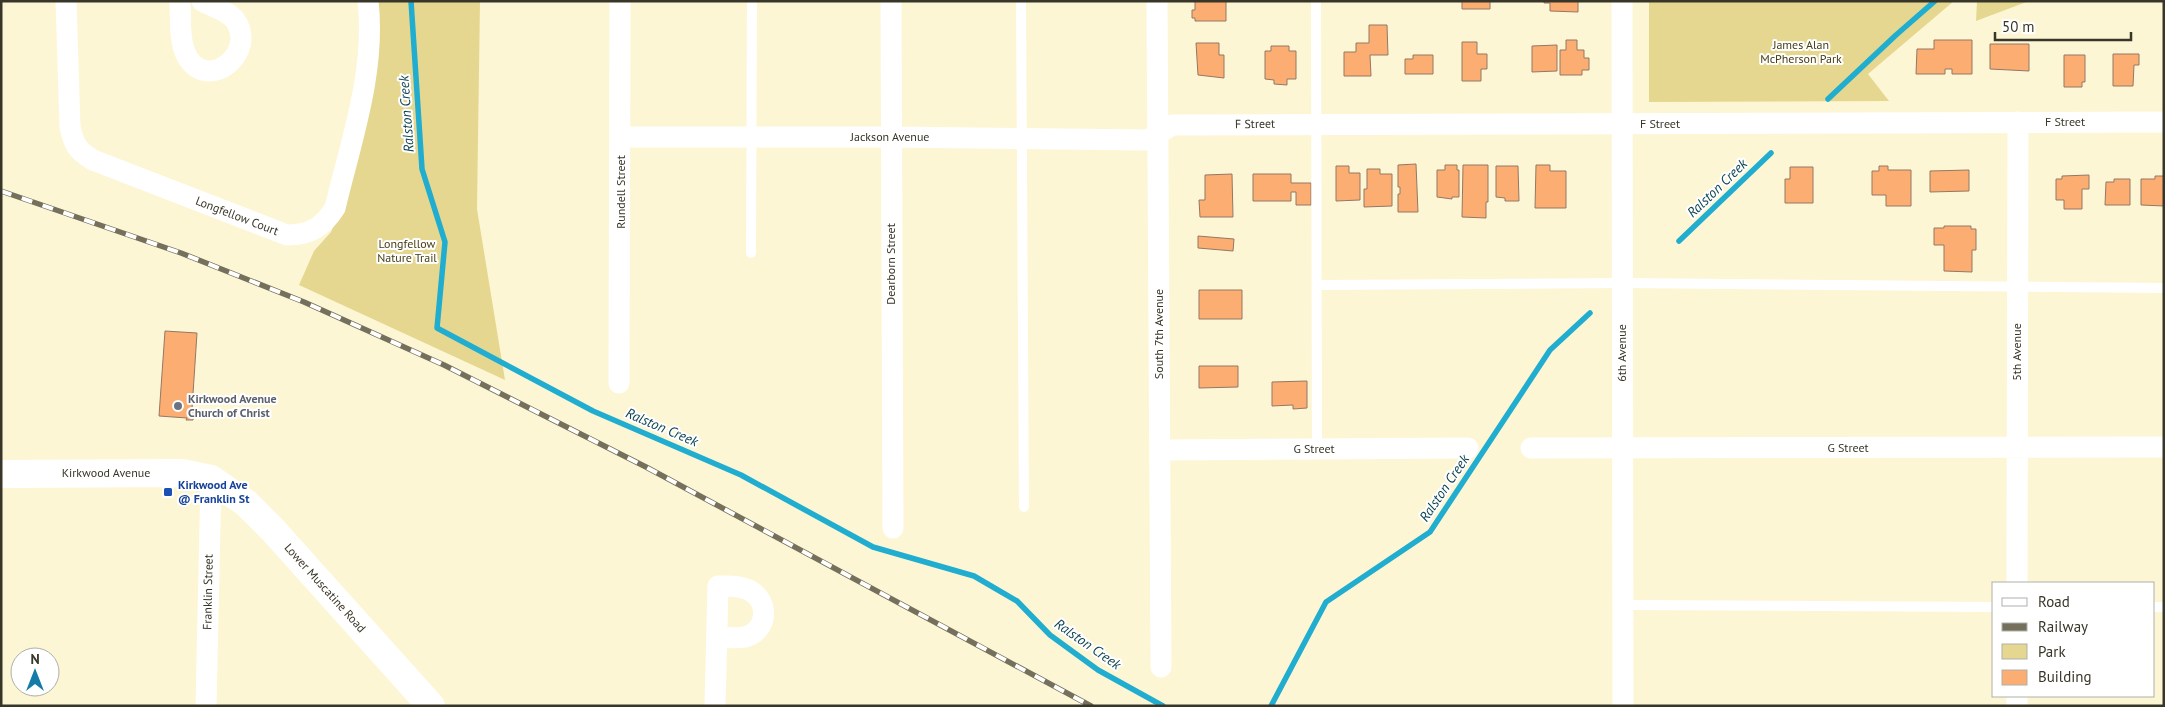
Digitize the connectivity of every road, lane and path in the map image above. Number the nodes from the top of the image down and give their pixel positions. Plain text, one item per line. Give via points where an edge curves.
1 (66, 1) edge
2 (180, 1) edge
3 (202, 1) edge
4 (368, 1) edge
5 (620, 1) edge
6 (752, 1) edge
7 (891, 1) edge
8 (1021, 1) edge
9 (1157, 1) edge
10 (1316, 1) edge
11 (1622, 1) edge
12 (2018, 122) junction
13 (2164, 122) edge
14 (1317, 123) junction
15 (1623, 124) junction
16 (1158, 133) junction
17 (890, 136) junction
18 (621, 137) junction
19 (751, 137) junction
20 (1023, 138) junction
21 (751, 253) dead end
22 (1623, 283) junction
23 (1317, 285) junction
24 (2016, 288) junction
25 (2164, 288) edge
26 (619, 383) dead end
27 (2164, 447) edge
28 (1468, 448) dead end
29 (1531, 448) dead end
30 (1622, 448) junction
31 (2017, 448) junction
32 (1317, 449) junction
33 (1160, 450) junction
34 (1, 474) edge
35 (211, 479) junction
36 (1024, 507) dead end
37 (893, 528) dead end
38 (2017, 582) edge
39 (1623, 605) junction
40 (1992, 606) edge
41 (717, 637) dead end
42 (1161, 668) dead end
43 (206, 706) edge
44 (431, 706) edge
45 (715, 706) edge
46 (1623, 706) edge

1 - 4 street, Longfellow Court via 70,126 74,143 82,153 287,234 316,230 335,208 367,71 370,40
2 - 3 street via 184,51 190,62 201,68 222,69 237,54 240,30 234,18
5 - 18 street, Rundell Street
6 - 19 lane
7 - 17 street, Dearborn Street
8 - 20 lane
9 - 16 street, South 7th Avenue
10 - 14 lane
11 - 15 street, 6th Avenue
12 - 13 street, F Street
12 - 15 street, F Street
12 - 24 street, 5th Avenue
14 - 15 street, F Street
14 - 16 street, F Street via 1172,125
14 - 23 lane
15 - 22 street, 6th Avenue
16 - 20 street, Jackson Avenue via 1148,140
16 - 33 street, South 7th Avenue
17 - 19 street, Jackson Avenue
17 - 20 street, Jackson Avenue
17 - 37 street, Dearborn Street
18 - 19 street, Jackson Avenue
18 - 26 street, Rundell Street
19 - 21 lane
20 - 36 lane
22 - 23 lane
22 - 24 lane
22 - 30 street, 6th Avenue
23 - 32 lane
24 - 25 lane
24 - 31 street, 5th Avenue
27 - 31 street, G Street
28 - 32 street, G Street
29 - 30 street, G Street
30 - 31 street, G Street
30 - 39 street, 6th Avenue
31 - 38 street, 5th Avenue
32 - 33 street, G Street
33 - 42 street, South 7th Avenue
34 - 35 main road, Kirkwood Avenue via 182,473
35 - 43 street, Franklin Street
35 - 44 main road, Lower Muscatine Road via 233,493 272,530
39 - 40 lane
39 - 46 street, 6th Avenue
41 - 45 street

